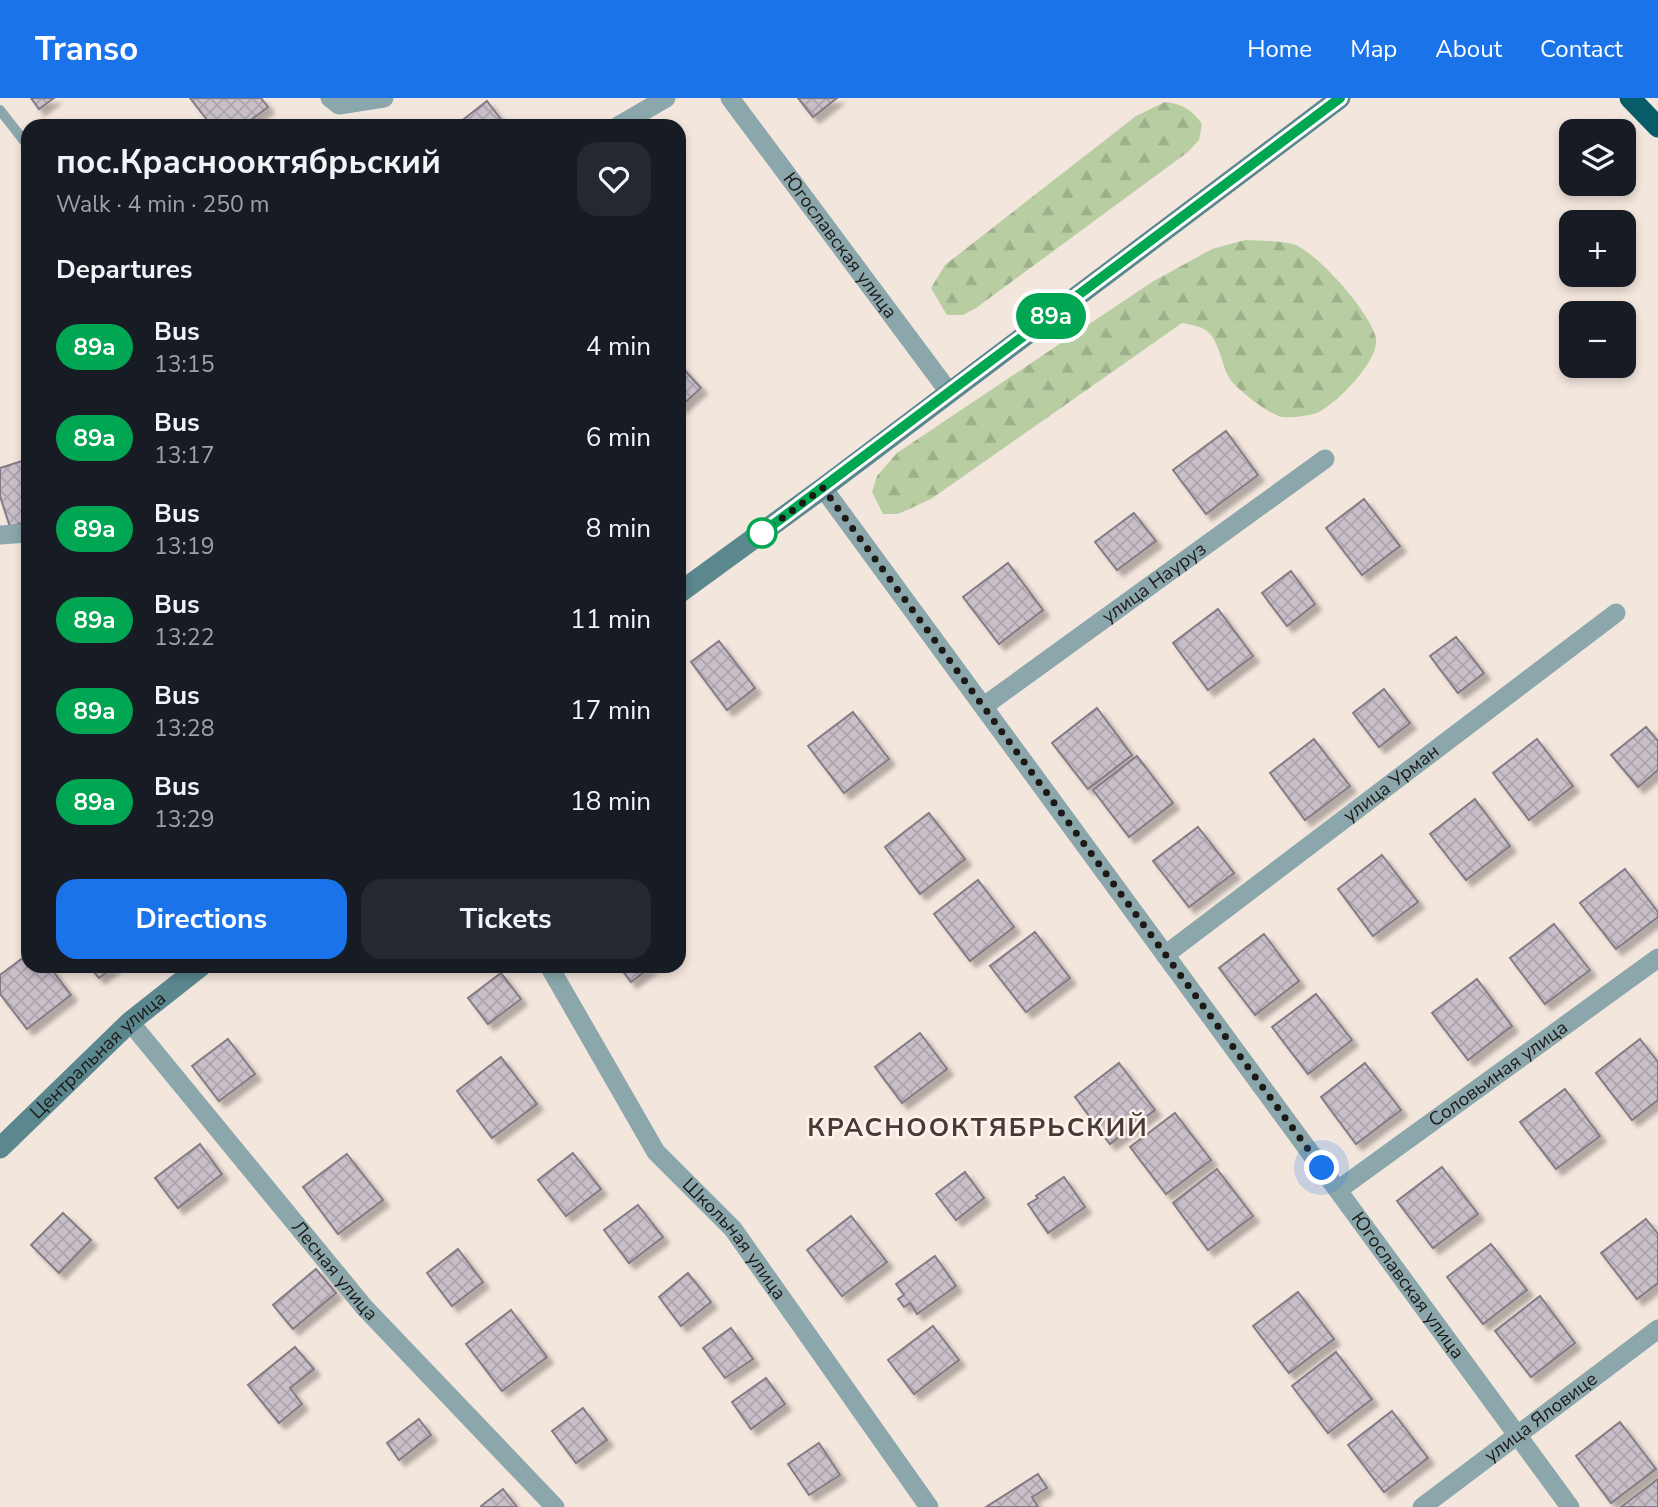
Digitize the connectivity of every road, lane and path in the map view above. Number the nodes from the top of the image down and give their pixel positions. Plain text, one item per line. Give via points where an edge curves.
1 (330, 98) edge
2 (384, 98) edge
3 (666, 98) edge
4 (730, 98) edge
5 (1340, 98) edge
6 (1630, 98) edge
7 (0, 110) edge
8 (630, 119) edge
9 (1658, 127) edge
10 (21, 137) edge
11 (949, 392) junction
12 (1325, 459) dead end
13 (823, 488) junction
14 (21, 533) edge
15 (0, 534) edge
16 (686, 588) edge
17 (1616, 613) dead end
18 (984, 706) junction
19 (1165, 955) junction
20 (1658, 958) edge
21 (192, 973) edge
22 (554, 973) edge
23 (130, 1022) junction
24 (0, 1148) edge
25 (1338, 1190) junction
26 (1658, 1329) edge
27 (1518, 1435) junction
28 (555, 1507) edge
29 (929, 1507) edge
30 (1422, 1507) edge
31 (1570, 1507) edge

1 - 2 street via 339,105
3 - 8 street
4 - 11 street, Югославская улица
5 - 11 street
6 - 9 highway
7 - 10 lane
11 - 13 street
12 - 18 street, улица Науруз
13 - 16 street
13 - 18 street, Югославская улица
14 - 15 street
17 - 19 street, улица Урман
18 - 19 street, Югославская улица
19 - 25 street, Югославская улица
20 - 25 street, Соловьиная улица
21 - 23 street, Центральная улица
22 - 29 street, Школьная улица via 656,1152 733,1229
23 - 24 street, Центральная улица
23 - 28 street, Лесная улица via 363,1307
25 - 27 street, Югославская улица
26 - 27 street, улица Яловице
27 - 30 street, улица Яловице
27 - 31 street, Югославская улица

